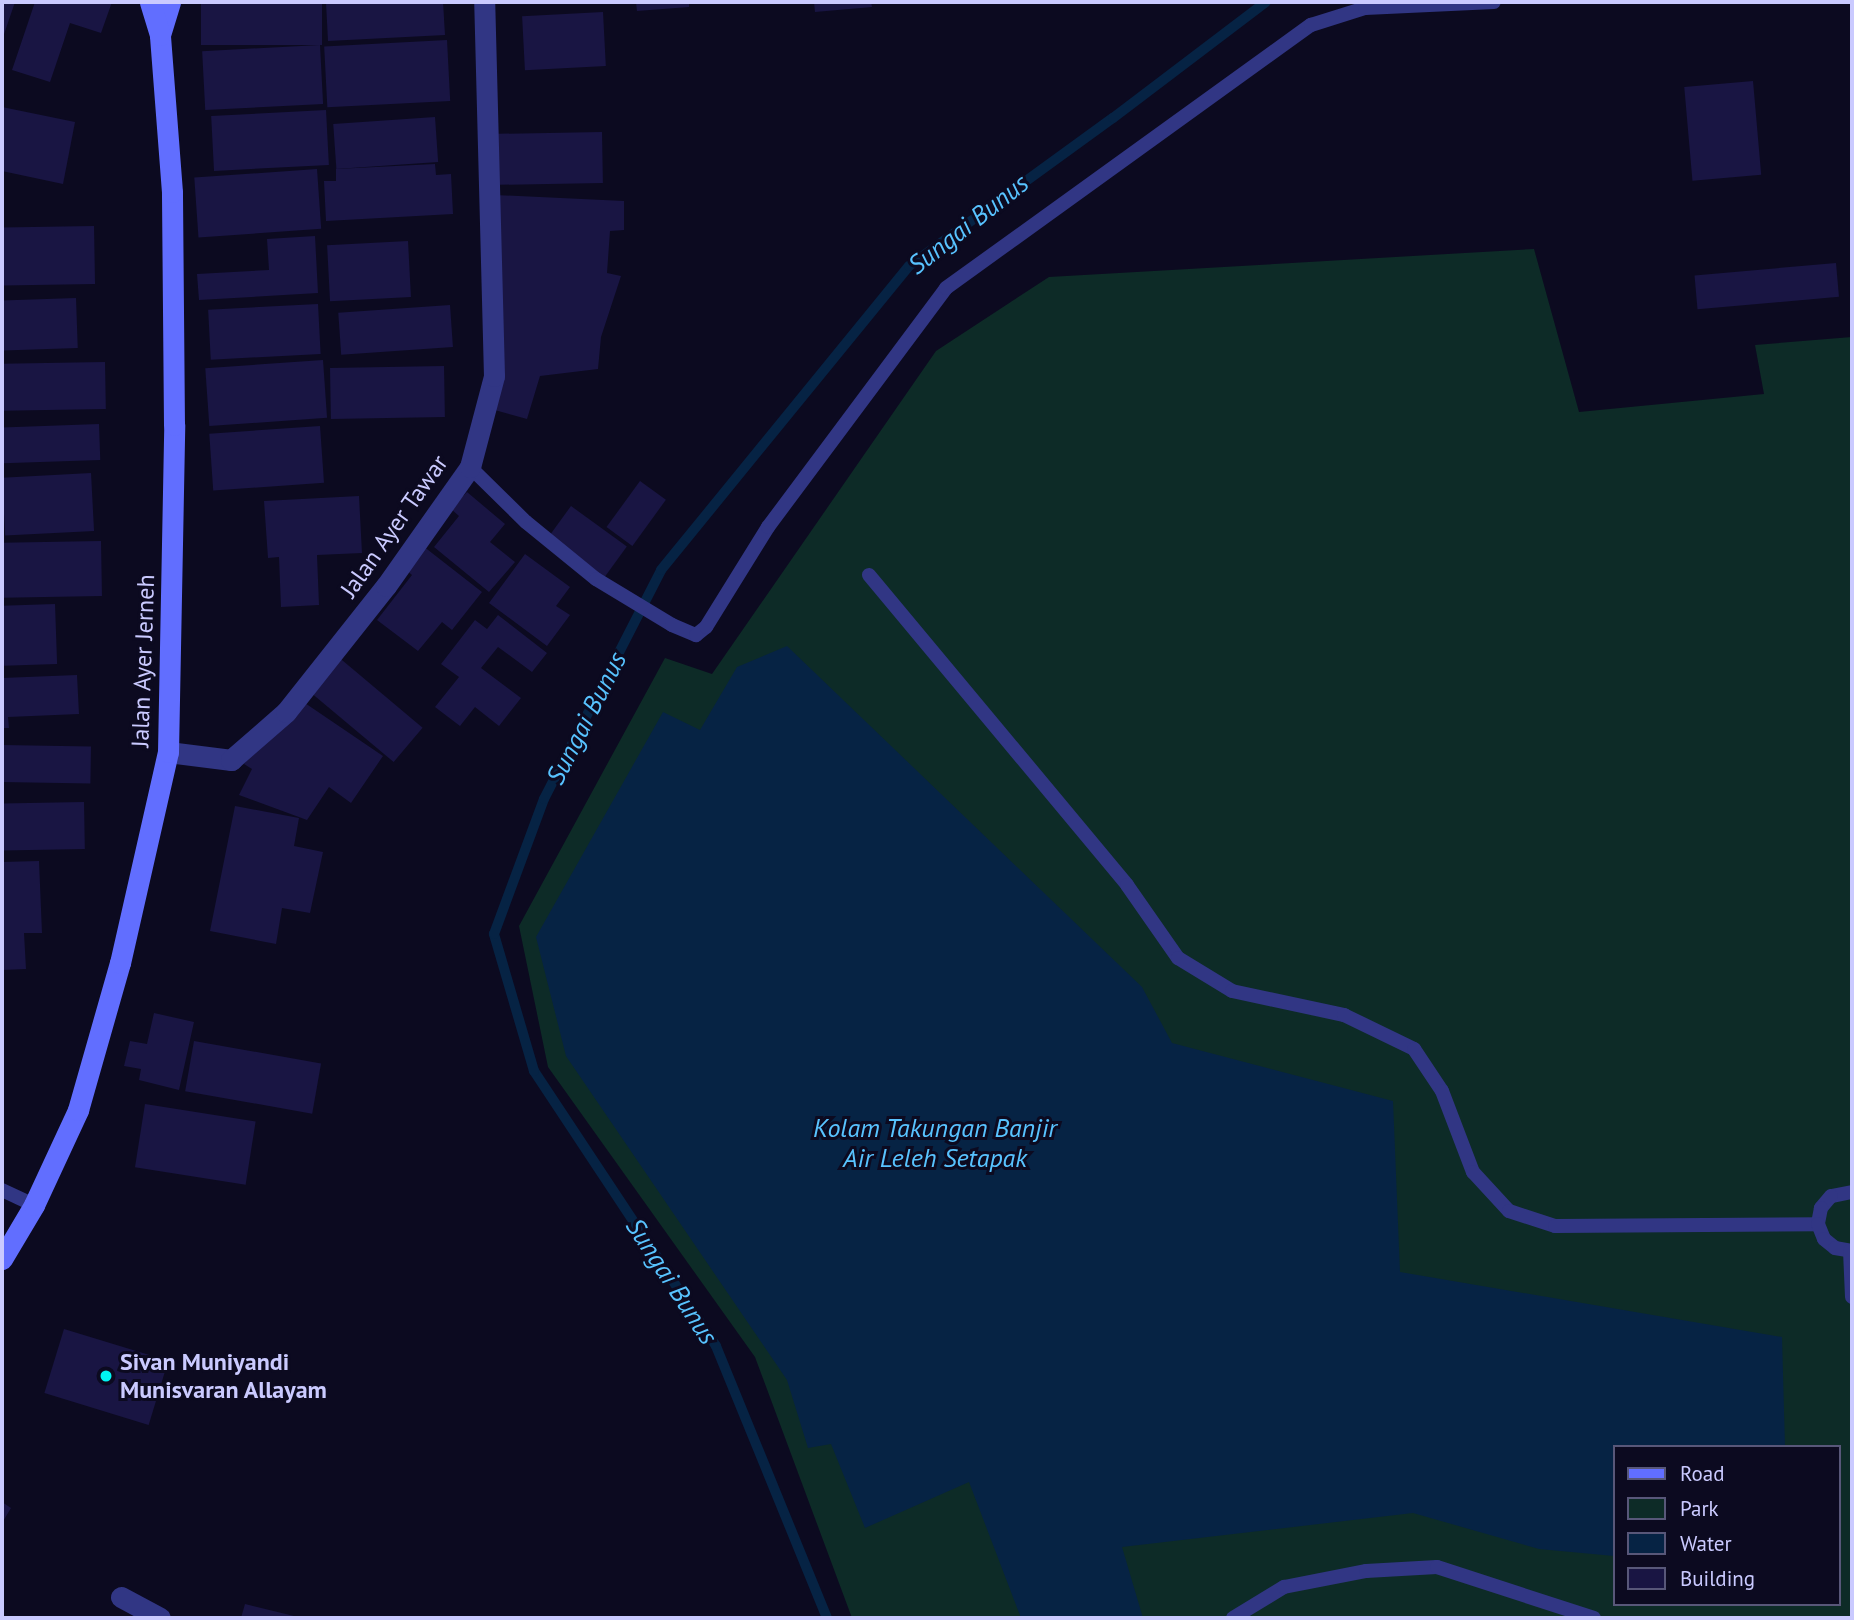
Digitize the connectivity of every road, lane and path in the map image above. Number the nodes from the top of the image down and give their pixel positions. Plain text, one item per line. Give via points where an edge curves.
1 (150, 2) edge
2 (170, 2) edge
3 (484, 2) edge
4 (1494, 2) edge
5 (160, 35) junction
6 (470, 467) junction
7 (869, 575) dead end
8 (168, 752) junction
9 (2, 1190) edge
10 (1852, 1192) edge
11 (34, 1205) junction
12 (1818, 1224) junction
13 (1851, 1251) edge
14 (2, 1259) edge
15 (1852, 1297) edge
16 (121, 1597) dead end
17 (160, 1618) edge
18 (1233, 1618) edge
19 (1594, 1618) edge

1 - 5 main road, Jalan Ayer Jerneh
2 - 5 main road, Jalan Ayer Jerneh
3 - 6 street, Jalan Ayer Tawar via 494,376
4 - 6 lane via 1365,8 1311,25 946,288 768,527 706,627 696,635 596,579 526,522
5 - 8 main road, Jalan Ayer Jerneh via 172,205 174,425
6 - 8 street, Jalan Ayer Tawar via 387,586 286,712 231,760
7 - 12 lane via 1127,885 1178,958 1232,990 1344,1015 1414,1049 1441,1091 1473,1172 1509,1211 1555,1226
8 - 11 main road, Jalan Ayer Jerneh via 120,964 78,1110
9 - 11 lane
10 - 12 lane via 1831,1196 1821,1208
11 - 14 main road, Jalan Ayer Jerneh
12 - 13 lane via 1824,1239 1835,1248
13 - 15 lane
16 - 17 street
18 - 19 lane via 1284,1587 1366,1571 1437,1567

